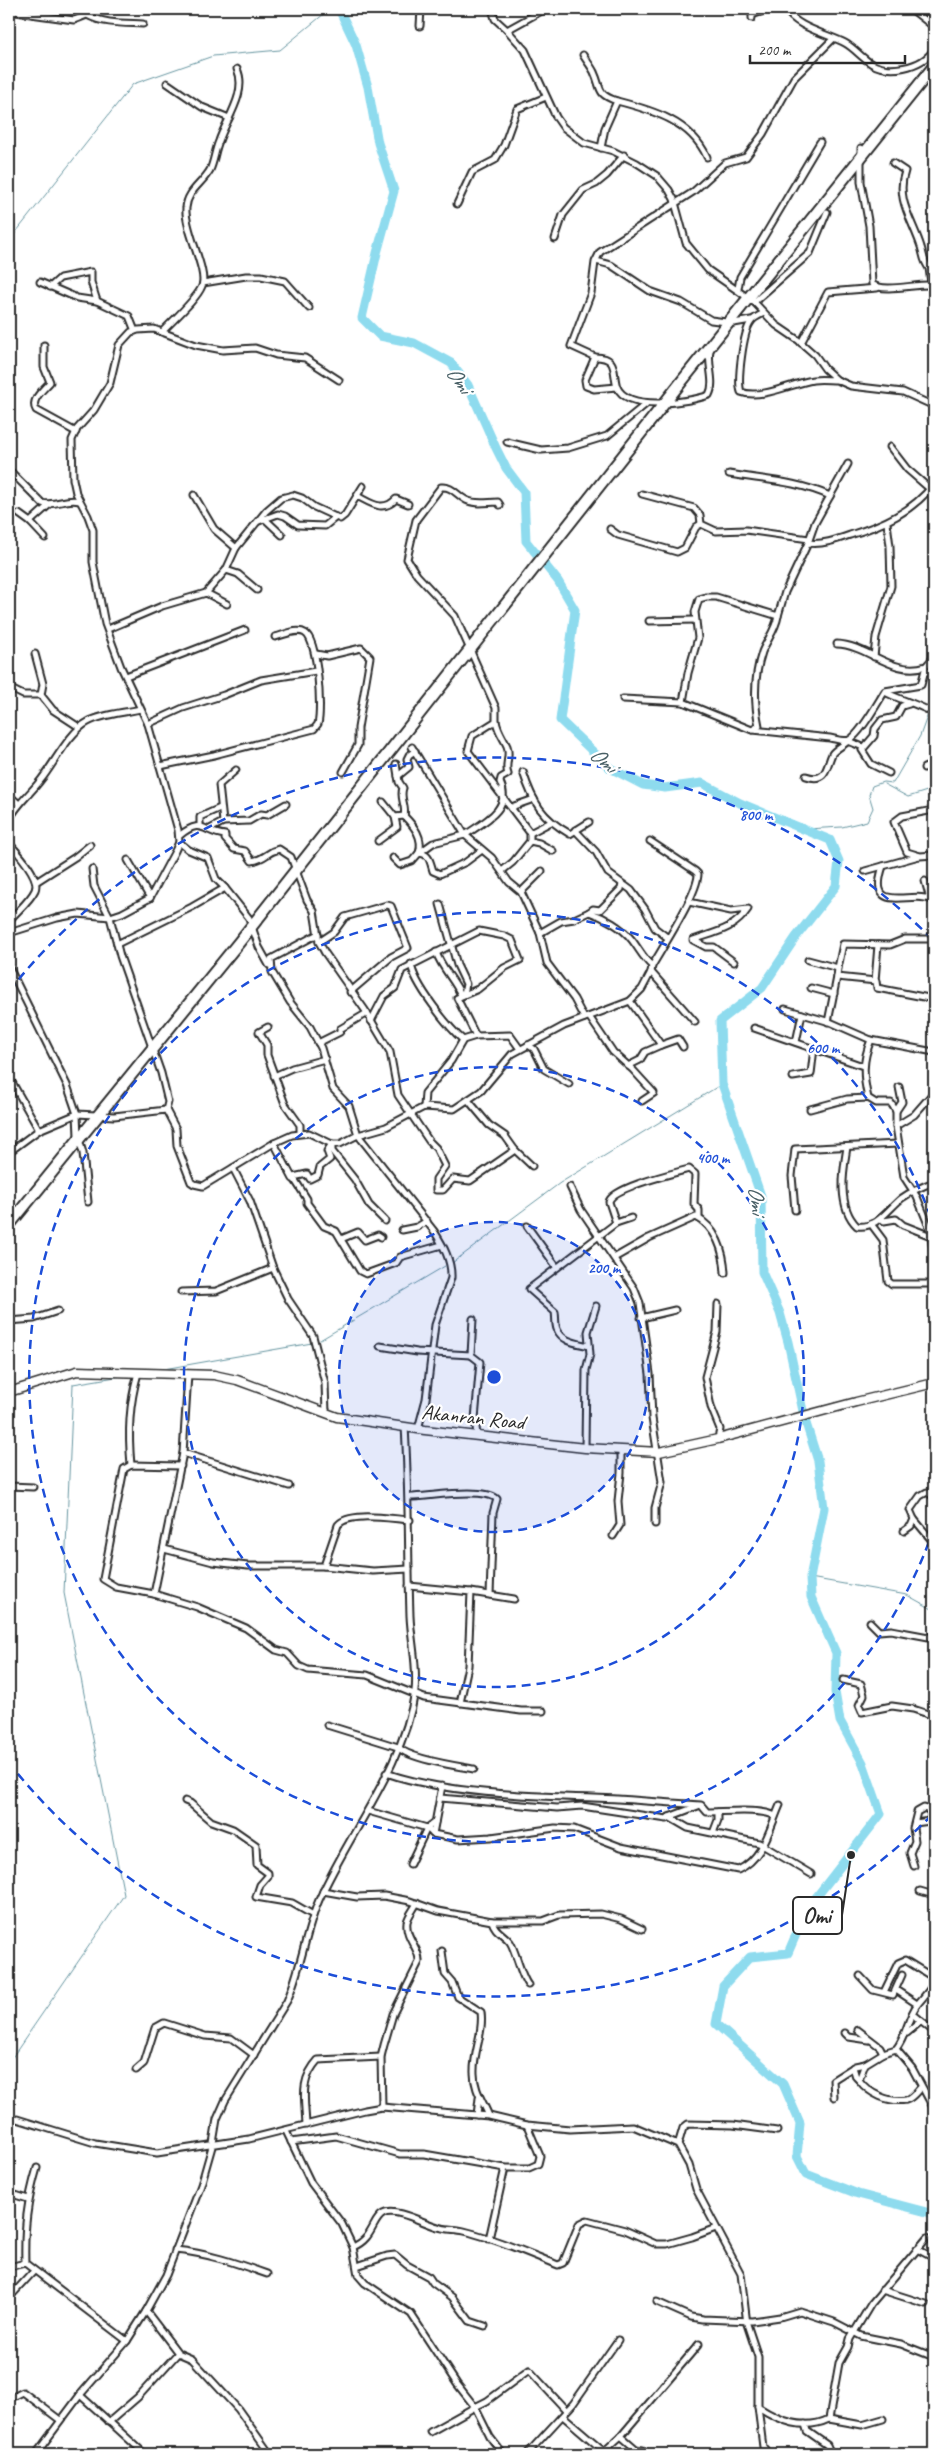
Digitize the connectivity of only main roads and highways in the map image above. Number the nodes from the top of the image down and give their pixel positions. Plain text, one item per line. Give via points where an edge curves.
1 (934, 66) edge
2 (9, 1225) edge
3 (934, 1383) edge
4 (9, 1392) edge

1 - 2 highway via 240,941
3 - 4 main road, Akanran Road via 658,1452 585,1448 405,1427 326,1413 237,1380 214,1375 77,1371

